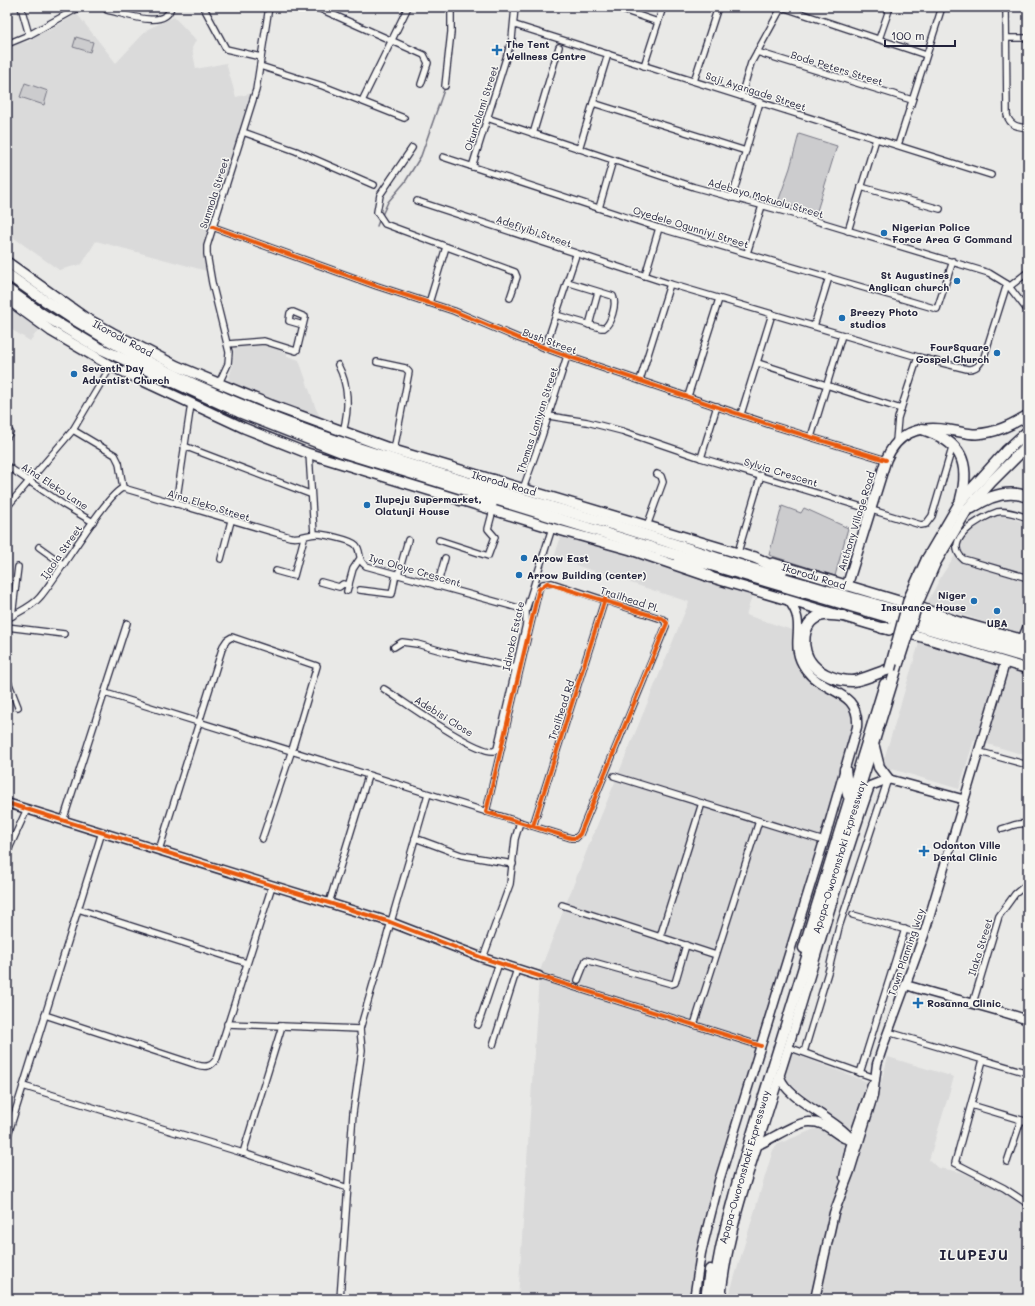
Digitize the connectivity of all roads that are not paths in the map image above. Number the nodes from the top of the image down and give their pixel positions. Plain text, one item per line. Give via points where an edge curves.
1 (21, 7) edge
2 (80, 7) edge
3 (104, 7) edge
4 (171, 7) edge
5 (269, 7) edge
6 (316, 7) edge
7 (408, 7) edge
8 (451, 7) edge
9 (515, 7) edge
10 (614, 7) edge
11 (663, 7) edge
12 (718, 7) edge
13 (890, 7) edge
14 (942, 7) edge
15 (1006, 7) edge
16 (205, 10) dead end
17 (658, 22) junction
18 (515, 25) junction
19 (29, 35) junction
20 (1008, 38) junction
21 (1028, 38) edge
22 (392, 39) junction
23 (879, 39) junction
24 (7, 44) edge
25 (559, 47) dead end
26 (757, 52) junction
27 (608, 54) junction
28 (926, 55) junction
29 (261, 57) junction
30 (260, 66) junction
31 (644, 66) junction
32 (694, 81) junction
33 (420, 84) dead end
34 (445, 86) dead end
35 (741, 96) junction
36 (912, 100) junction
37 (362, 101) junction
38 (760, 102) junction
39 (593, 103) junction
40 (404, 118) dead end
41 (487, 118) junction
42 (1028, 128) edge
43 (243, 132) junction
44 (533, 134) junction
45 (876, 140) junction
46 (898, 146) junction
47 (412, 148) dead end
48 (579, 149) junction
49 (746, 151) junction
50 (443, 157) dead end
51 (613, 160) junction
52 (472, 167) junction
53 (991, 174) dead end
54 (374, 185) dead end
55 (861, 187) junction
56 (732, 198) junction
57 (417, 201) dead end
58 (762, 206) junction
59 (599, 208) junction
60 (940, 209) dead end
61 (213, 227) junction
62 (659, 228) junction
63 (848, 231) junction
64 (446, 247) junction
65 (747, 253) junction
66 (576, 255) junction
67 (953, 261) junction
68 (7, 262) edge
69 (1028, 272) edge
70 (7, 274) edge
71 (645, 276) junction
72 (829, 277) junction
73 (567, 282) junction
74 (670, 284) junction
75 (1008, 285) junction
76 (7, 289) edge
77 (598, 292) junction
78 (510, 298) dead end
79 (7, 299) edge
80 (719, 299) junction
81 (429, 303) junction
82 (1028, 311) edge
83 (772, 314) junction
84 (556, 315) junction
85 (304, 325) dead end
86 (589, 325) junction
87 (814, 326) junction
88 (842, 335) junction
89 (228, 344) junction
90 (545, 348) junction
91 (567, 356) junction
92 (918, 357) junction
93 (377, 362) dead end
94 (758, 363) junction
95 (338, 365) dead end
96 (110, 366) junction
97 (640, 380) junction
98 (219, 383) junction
99 (826, 385) junction
100 (688, 396) junction
101 (192, 404) junction
102 (717, 406) junction
103 (901, 409) junction
104 (741, 414) junction
105 (1028, 415) edge
106 (549, 416) junction
107 (922, 429) junction
108 (7, 430) edge
109 (73, 430) junction
110 (1028, 431) edge
111 (344, 432) junction
112 (7, 437) edge
113 (811, 437) junction
114 (896, 441) junction
115 (953, 445) junction
116 (184, 446) junction
117 (1028, 446) edge
118 (394, 450) junction
119 (309, 453) junction
120 (701, 458) junction
121 (886, 460) junction
122 (7, 466) edge
123 (657, 474) dead end
124 (761, 475) junction
125 (459, 479) junction
126 (494, 480) junction
127 (29, 481) junction
128 (124, 488) junction
129 (523, 489) junction
130 (310, 494) junction
131 (1028, 497) edge
132 (460, 500) junction
133 (961, 501) junction
134 (176, 504) junction
135 (508, 504) junction
136 (7, 508) edge
137 (871, 509) junction
138 (493, 510) junction
139 (964, 514) junction
140 (1028, 518) edge
141 (231, 521) junction
142 (93, 522) junction
143 (647, 526) junction
144 (552, 528) junction
145 (314, 534) junction
146 (304, 538) junction
147 (408, 540) dead end
148 (439, 540) dead end
149 (39, 547) dead end
150 (663, 552) junction
151 (738, 552) junction
152 (754, 557) junction
153 (445, 558) dead end
154 (221, 559) dead end
155 (360, 560) junction
156 (931, 561) junction
157 (64, 565) junction
158 (18, 567) dead end
159 (276, 571) dead end
160 (397, 574) junction
161 (710, 577) junction
162 (1028, 578) edge
163 (321, 582) dead end
164 (809, 584) junction
165 (437, 586) junction
166 (847, 586) junction
167 (360, 590) dead end
168 (604, 599) junction
169 (788, 600) junction
170 (526, 610) junction
171 (843, 616) junction
172 (923, 616) junction
173 (10, 617) edge
174 (956, 621) junction
175 (127, 623) dead end
176 (1028, 627) edge
177 (7, 628) edge
178 (882, 628) junction
179 (930, 628) junction
180 (64, 634) dead end
181 (1026, 640) edge
182 (394, 647) dead end
183 (1028, 649) edge
184 (1028, 658) edge
185 (1003, 662) junction
186 (515, 668) junction
187 (890, 669) junction
188 (1028, 670) edge
189 (7, 679) edge
190 (384, 689) dead end
191 (105, 693) junction
192 (18, 707) dead end
193 (198, 722) junction
194 (874, 744) junction
195 (496, 749) joint
196 (292, 750) junction
197 (980, 752) junction
198 (1028, 765) edge
199 (845, 769) joint
200 (856, 772) junction
201 (368, 776) junction
202 (614, 776) dead end
203 (888, 779) junction
204 (843, 786) junction
205 (428, 794) junction
206 (962, 799) junction
207 (849, 800) junction
208 (7, 803) edge
209 (702, 803) junction
210 (27, 809) junction
211 (486, 812) junction
212 (759, 820) junction
213 (64, 821) junction
214 (520, 822) junction
215 (1028, 824) edge
216 (533, 826) junction
217 (1002, 829) dead end
218 (102, 832) junction
219 (954, 832) junction
220 (415, 838) junction
221 (262, 839) dead end
222 (824, 841) junction
223 (159, 850) junction
224 (7, 853) edge
225 (839, 860) junction
226 (513, 864) junction
227 (841, 871) junction
228 (1028, 883) edge
229 (272, 886) junction
230 (329, 903) junction
231 (562, 905) dead end
232 (78, 909) junction
233 (853, 914) dead end
234 (390, 922) junction
235 (905, 930) junction
236 (924, 935) junction
237 (660, 937) junction
238 (686, 945) junction
239 (716, 955) junction
240 (483, 958) junction
241 (247, 963) junction
242 (499, 963) junction
243 (518, 969) junction
244 (539, 976) joint
245 (578, 980) dead end
246 (906, 985) junction
247 (973, 1004) junction
248 (45, 1015) junction
249 (1028, 1020) edge
250 (228, 1024) junction
251 (478, 1025) dead end
252 (694, 1025) junction
253 (282, 1026) junction
254 (360, 1029) junction
255 (888, 1032) junction
256 (493, 1045) dead end
257 (761, 1046) junction
258 (788, 1047) junction
259 (804, 1052) junction
260 (983, 1060) junction
261 (860, 1073) junction
262 (1028, 1073) edge
263 (780, 1077) junction
264 (875, 1078) junction
265 (23, 1086) junction
266 (970, 1105) junction
267 (1021, 1120) junction
268 (1028, 1122) edge
269 (839, 1136) junction
270 (7, 1138) edge
271 (857, 1142) junction
272 (758, 1145) junction
273 (243, 1153) junction
274 (847, 1160) junction
275 (1007, 1162) dead end
276 (843, 1187) junction
277 (348, 1188) junction
278 (1028, 1204) edge
279 (340, 1299) edge
280 (694, 1299) edge
281 (706, 1299) edge
282 (714, 1299) edge
283 (721, 1299) edge
284 (815, 1299) edge

1 - 19 street
2 - 19 street
3 - 4 street via 107,10 154,21 166,16
5 - 29 street, Sunmola Street
6 - 22 street
7 - 22 street
8 - 34 street
9 - 18 street, Okunfolami Street
10 - 17 street
11 - 17 street
12 - 32 street
13 - 23 street
14 - 28 street
15 - 20 street
16 - 29 street via 226,50
17 - 31 street
18 - 27 street, Saji Ayangade Street
18 - 41 street, Okunfolami Street
19 - 24 street
20 - 21 street
20 - 42 street via 1008,121 1016,126
22 - 33 street via 427,59 425,76
22 - 37 street
23 - 26 street via 785,8 780,10
23 - 28 street
25 - 44 street
26 - 35 street
26 - 36 street, Bode Peters Street
27 - 31 street, Saji Ayangade Street
27 - 39 street
28 - 36 street
29 - 30 street, Sunmola Street
30 - 37 street
30 - 43 street, Sunmola Street via 256,90
31 - 32 street, Saji Ayangade Street
32 - 35 street, Saji Ayangade Street
35 - 38 street, Saji Ayangade Street
36 - 46 street
37 - 40 street
38 - 45 street, Saji Ayangade Street
38 - 49 street
39 - 48 street
39 - 49 street
41 - 44 street, Adebayo Mokuolu Street
41 - 52 street, Okunfolami Street
43 - 54 street via 296,151
43 - 61 street, Sunmola Street
44 - 48 street, Adebayo Mokuolu Street
45 - 46 street, Saji Ayangade Street
45 - 55 street
46 - 53 street, Saji Ayangade Street
47 - 64 street via 380,195 377,212 385,224
48 - 51 street, Adebayo Mokuolu Street
49 - 56 street
50 - 52 street, Oyedele Ogunniyi Street
51 - 56 street, Adebayo Mokuolu Street
51 - 59 street
52 - 59 street, Oyedele Ogunniyi Street
55 - 60 street
55 - 63 street
56 - 58 street, Adebayo Mokuolu Street
57 - 66 street, Adefiyibi Street
58 - 63 street, Adebayo Mokuolu Street
58 - 65 street
59 - 62 street, Oyedele Ogunniyi Street
61 - 81 street, Bush Street
61 - 89 street, Sunmola Street via 206,254
62 - 65 street, Oyedele Ogunniyi Street
62 - 71 street
63 - 67 street, Adebayo Mokuolu Street
64 - 78 street via 516,272 517,277
64 - 81 street
65 - 72 street, Oyedele Ogunniyi Street
66 - 71 street, Adefiyibi Street
66 - 73 street
67 - 72 street, Oyedele Ogunniyi Street via 937,309
67 - 75 street, Adebayo Mokuolu Street via 996,275
68 - 98 main road, Ikorodu Road via 84,317 156,356
69 - 75 street
70 - 125 highway, Ikorodu Road via 64,314 120,347 203,388 338,440
71 - 74 street, Adefiyibi Street
72 - 87 street
73 - 77 street
73 - 84 street
74 - 80 street, Adefiyibi Street
74 - 97 street
75 - 82 street, Adebayo Mokuolu Street
75 - 92 street, Adefiyibi Street via 984,357 977,367 967,369
76 - 135 highway, Ikorodu Road via 42,314 97,347 239,412 342,452
77 - 86 street
77 - 86 street via 614,298 609,324 604,328
79 - 96 main road via 51,331
80 - 83 street, Adefiyibi Street
80 - 100 street
81 - 90 street, Bush Street via 466,315
83 - 87 street, Adefiyibi Street
83 - 94 street
84 - 86 street
84 - 90 street
85 - 89 street via 296,351 264,342
87 - 88 street, Adefiyibi Street
88 - 92 street, Adefiyibi Street
88 - 99 street
89 - 98 street, Sunmola Street via 229,357
90 - 91 street, Bush Street
91 - 97 street, Bush Street
91 - 106 street, Thomas Laniyan Street
92 - 103 street, Anthony Village Road
93 - 118 street via 404,368 408,372
94 - 99 street
94 - 104 street
95 - 111 street via 346,385
96 - 101 main road
96 - 109 street
97 - 100 street, Bush Street
98 - 111 main road, Ikorodu Road
99 - 103 street
99 - 113 street
100 - 102 street, Bush Street
101 - 116 street
101 - 119 main road
102 - 104 street, Bush Street
102 - 120 street
103 - 114 street, Anthony Village Road
104 - 113 street, Bush Street
105 - 107 main road via 1008,427 989,433
106 - 120 street, Sylvia Crescent via 604,426
106 - 129 street, Thomas Laniyan Street
107 - 114 main road
107 - 115 highway via 946,439
108 - 112 street via 10,432
109 - 127 street
109 - 128 street via 115,455
110 - 133 highway, Apapa-Oworonshoki Expressway via 1006,451
111 - 118 main road, Ikorodu Road
113 - 121 street, Bush Street
114 - 121 main road, Anthony Village Road
115 - 133 highway via 964,461 966,476
115 - 137 street, Sylvia Crescent via 932,516 926,524 921,525
116 - 130 street
116 - 134 street
117 - 139 highway, Apapa-Oworonshoki Expressway via 991,482
118 - 126 main road, Ikorodu Road
119 - 130 street
119 - 132 main road
120 - 124 street, Sylvia Crescent
121 - 137 main road, Anthony Village Road
122 - 127 street, Aina Eleko Lane
123 - 143 street via 663,482
124 - 137 street, Sylvia Crescent
124 - 151 street
125 - 126 highway
125 - 164 highway, Ikorodu Road
126 - 129 main road, Ikorodu Road
127 - 136 street
127 - 142 street, Aina Eleko Lane
128 - 134 street, Aina Eleko Street
128 - 142 street, Ijaola Street via 111,499
129 - 143 main road, Ikorodu Road
130 - 145 street
131 - 139 highway via 1007,492 993,496
132 - 135 highway
132 - 138 main road
133 - 156 highway, Apapa-Oworonshoki Expressway
134 - 141 street, Aina Eleko Street
135 - 150 highway, Ikorodu Road
137 - 166 main road, Anthony Village Road
138 - 144 main road
138 - 148 street via 488,532 496,537 490,555
139 - 156 highway, Apapa-Oworonshoki Expressway
140 - 162 street via 998,512 963,532 957,545 957,551 963,559
141 - 146 street, Aina Eleko Street via 290,538
141 - 154 street
142 - 157 street, Ijaola Street
143 - 151 main road, Ikorodu Road
144 - 161 main road via 631,550
144 - 170 street, Idiroko Estate
145 - 146 street
145 - 155 street, Iya Oloye Crescent via 355,544
146 - 159 street via 294,576
147 - 160 street
149 - 157 street
150 - 161 highway
150 - 179 highway, Ikorodu Road
151 - 152 main road, Ikorodu Road
152 - 164 highway
152 - 166 main road, Ikorodu Road
153 - 165 street
155 - 160 street, Iya Oloye Crescent via 366,566
155 - 163 street via 348,588 343,584 339,587
156 - 187 highway, Apapa-Oworonshoki Expressway, bridge via 909,599
156 - 194 highway, Apapa-Oworonshoki Expressway, bridge
157 - 173 street, Ijaola Street via 34,604
158 - 173 street
160 - 165 street, Iya Oloye Crescent
160 - 167 street via 392,594
161 - 169 main road
164 - 172 highway, Ikorodu Road
165 - 170 street, Iya Oloye Crescent
166 - 174 main road, Ikorodu Road
168 - 211 street, Trailhead Pl. via 552,583 543,584 539,589
168 - 216 street, Trailhead Rd
168 - 216 street, Trailhead Pl. via 663,619 666,626 580,834 576,838 571,838
169 - 171 main road
169 - 199 main road via 799,619 797,652 803,667 817,681 850,701 857,712 858,728
170 - 186 street, Idiroko Estate via 526,624
171 - 178 main road
171 - 187 highway via 824,615 810,624 804,642 811,664 822,673 852,681
172 - 174 highway
172 - 183 highway, Ikorodu Road
174 - 181 main road, Ikorodu Road
175 - 191 street
176 - 181 main road
177 - 180 street
178 - 179 highway
178 - 185 main road via 922,637
179 - 184 highway, Ikorodu Road
182 - 186 street via 402,642 417,644
185 - 188 main road
185 - 197 main road, Town Planning Way
185 - 206 main road, Town Planning Way
186 - 195 street, Idiroko Estate
187 - 200 highway, Apapa-Oworonshoki Expressway
189 - 192 street
190 - 195 street, Adebisi Close via 468,743 486,751
191 - 193 street
191 - 213 street
193 - 196 street
193 - 196 street via 223,646 232,638 242,640 317,666
193 - 223 street
194 - 203 highway via 875,758
194 - 225 highway, Apapa-Oworonshoki Expressway
196 - 201 street
196 - 221 street
197 - 198 street
197 - 219 main road, Town Planning Way
199 - 204 highway
200 - 204 highway
200 - 207 highway, Apapa-Oworonshoki Expressway
201 - 205 street
201 - 230 street
202 - 209 street
203 - 206 main road
203 - 227 main road, Apapa-Oworonshoki Expressway via 870,786
203 - 259 street via 839,927
204 - 207 highway
204 - 222 main road, Apapa-Oworonshoki Expressway
205 - 211 street
205 - 220 street
206 - 219 main road, Town Planning Way
207 - 281 highway, Apapa-Oworonshoki Expressway via 726,1202 715,1245
208 - 210 main road
209 - 212 street
209 - 237 street
210 - 213 main road
210 - 224 street
211 - 214 street, Trailhead Pl.
212 - 222 street
212 - 239 street
213 - 218 main road
214 - 216 street, Trailhead Pl.
214 - 226 street via 515,839
215 - 217 street
218 - 223 main road
218 - 232 street
219 - 236 main road, Town Planning Way
220 - 226 street via 460,855
220 - 234 street
222 - 257 main road, Apapa-Oworonshoki Expressway
223 - 229 main road
225 - 227 highway
225 - 282 highway, Apapa-Oworonshoki Expressway via 739,1177 715,1278
226 - 240 street via 510,884
227 - 258 main road, Apapa-Oworonshoki Expressway
228 - 247 street, Ilaka Street via 1014,894 999,916
229 - 230 main road
229 - 241 street
230 - 234 main road
231 - 237 street
232 - 241 street
232 - 248 street
233 - 235 street
234 - 240 main road
234 - 254 street
235 - 236 street
235 - 261 street
236 - 246 main road, Town Planning Way
237 - 238 street
238 - 239 street
238 - 245 street via 675,983 672,984 586,960
239 - 252 street
240 - 242 main road
241 - 250 street
242 - 243 main road
242 - 251 street
243 - 244 main road
243 - 256 street
244 - 252 street
246 - 247 main road
246 - 255 main road, Town Planning Way
247 - 249 main road
248 - 250 street via 203,1067 214,1064
248 - 265 street
250 - 253 street
252 - 257 street
253 - 254 street
253 - 273 street
254 - 277 street via 362,1050 353,1113
255 - 260 street
255 - 264 main road, Town Planning Way
257 - 280 main road, Apapa-Oworonshoki Expressway via 708,1220
258 - 259 street
258 - 263 main road, Apapa-Oworonshoki Expressway
259 - 261 street
260 - 262 street
260 - 266 street
261 - 264 street
263 - 271 main road via 786,1088
263 - 272 main road, Apapa-Oworonshoki Expressway
264 - 271 main road, Town Planning Way via 867,1096
265 - 270 street
265 - 273 street
266 - 267 street
266 - 278 street via 955,1163 1004,1188
267 - 268 street
267 - 275 street
269 - 271 main road
269 - 272 main road via 829,1127 808,1122
269 - 274 main road
271 - 274 main road, Town Planning Way
271 - 276 main road, Town Planning Way
272 - 283 main road, Apapa-Oworonshoki Expressway via 728,1250
273 - 277 street
274 - 276 main road, Town Planning Way
276 - 284 main road, Town Planning Way via 832,1220
277 - 279 street

